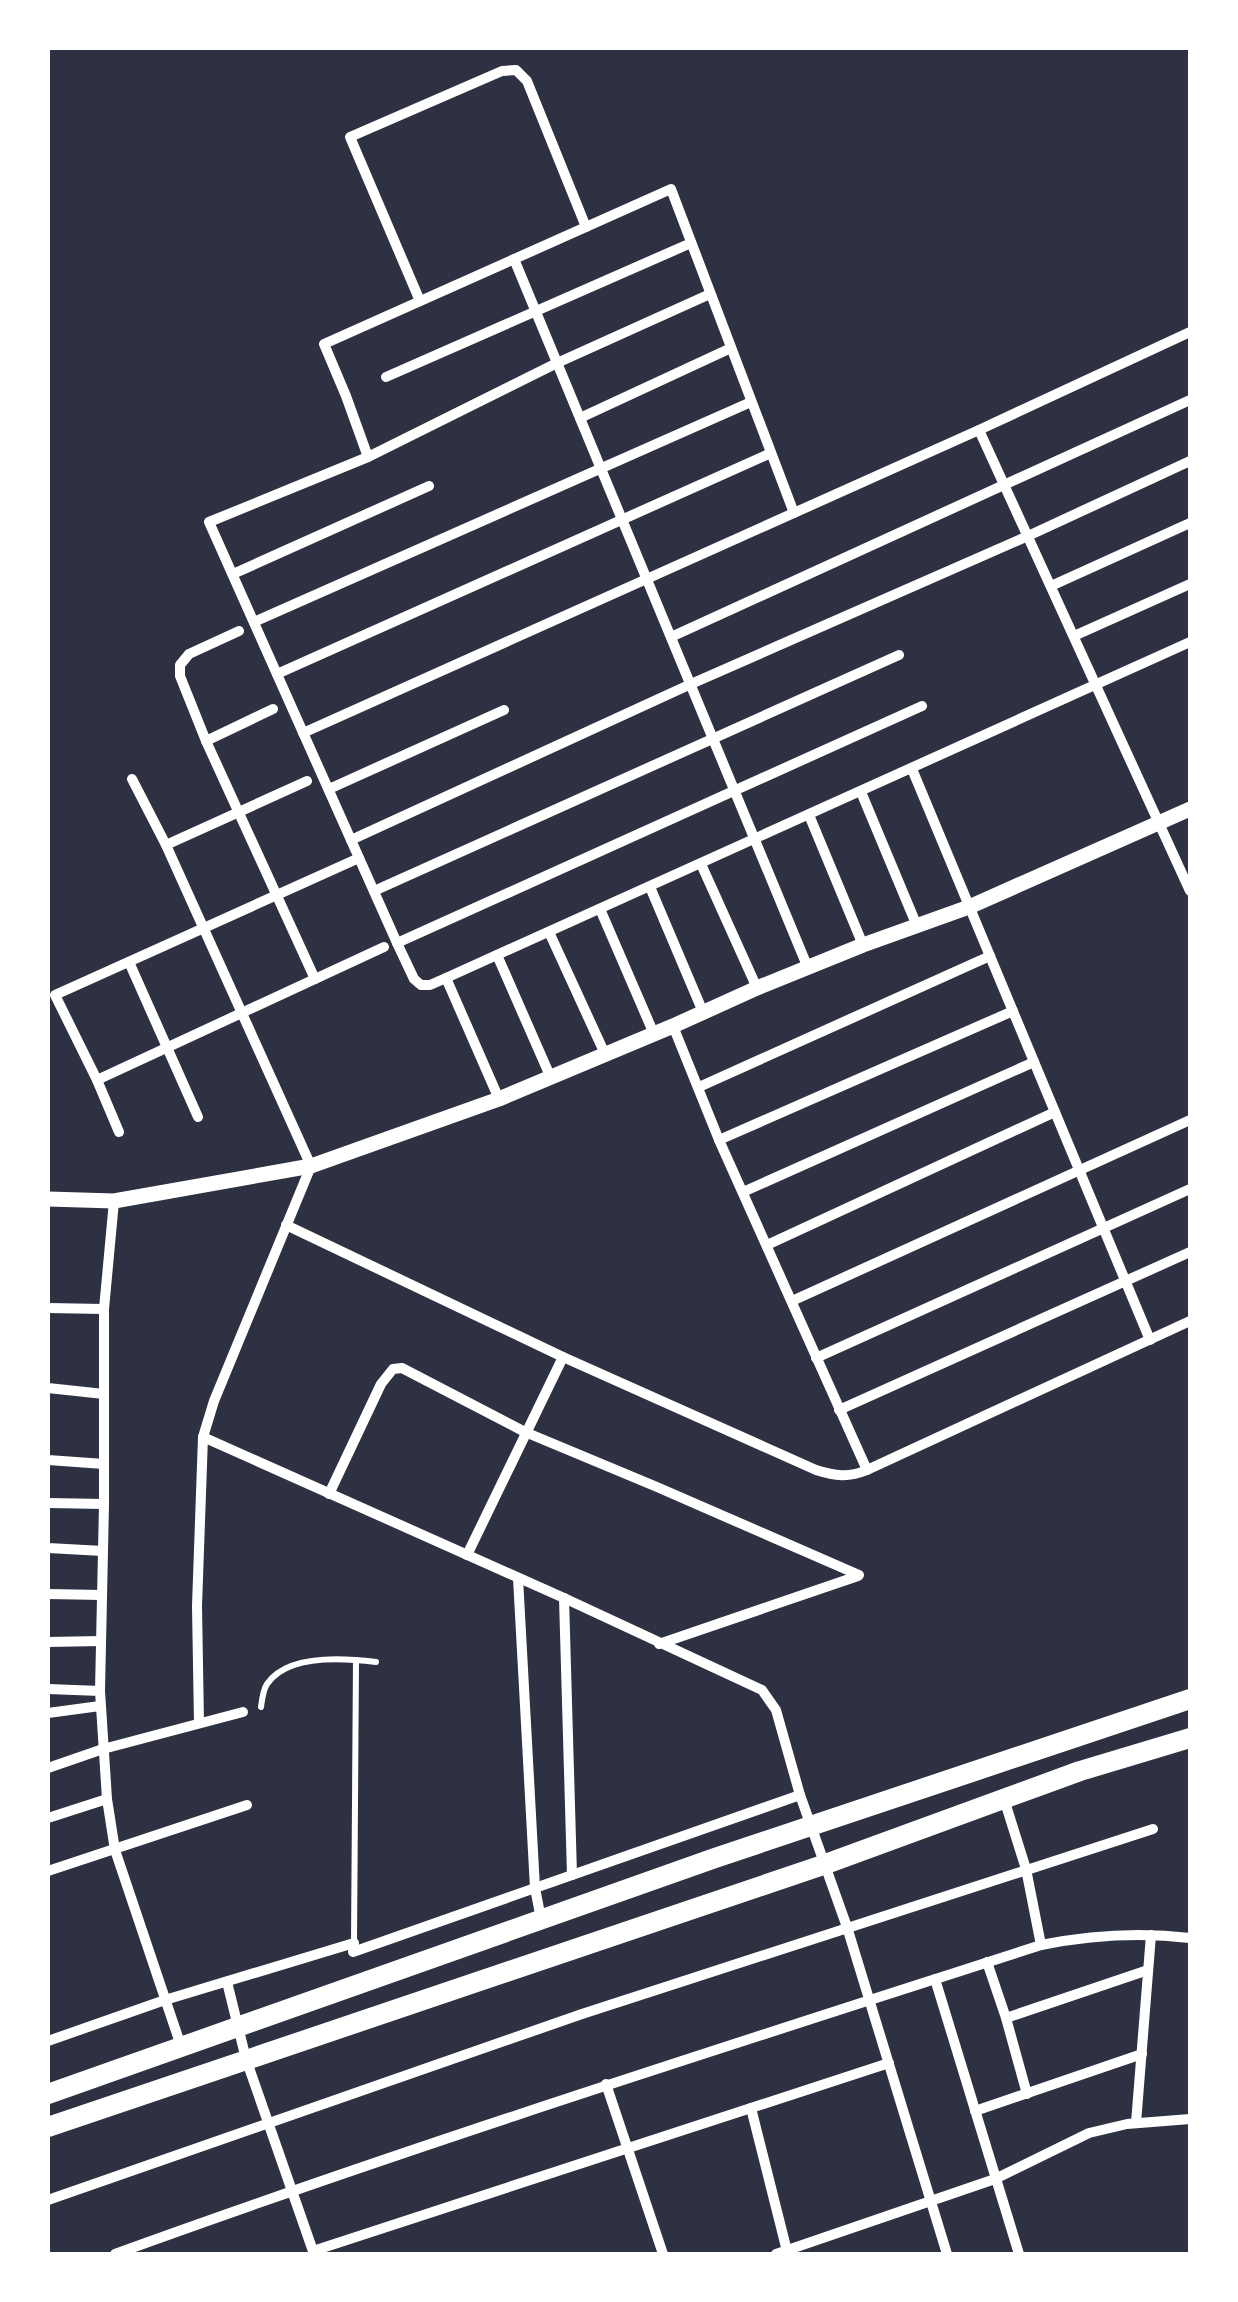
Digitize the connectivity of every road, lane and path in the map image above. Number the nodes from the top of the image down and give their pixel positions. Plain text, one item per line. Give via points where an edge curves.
1 (586, 227) junction
2 (691, 243) junction
3 (514, 259) junction
4 (710, 294) junction
5 (420, 301) junction
6 (537, 312) junction
7 (1190, 332) edge
8 (731, 348) junction
9 (557, 362) junction
10 (386, 377) dead end
11 (1190, 400) edge
12 (751, 402) junction
13 (580, 418) junction
14 (978, 430) junction
15 (771, 453) junction
16 (368, 458) junction
17 (1190, 461) edge
18 (601, 468) junction
19 (1004, 484) junction
20 (428, 486) dead end
21 (794, 513) junction
22 (623, 520) junction
23 (1190, 523) edge
24 (1028, 536) junction
25 (233, 574) junction
26 (647, 579) junction
27 (1190, 584) edge
28 (1051, 586) junction
29 (254, 622) junction
30 (240, 631) dead end
31 (1074, 636) junction
32 (672, 637) junction
33 (1190, 642) edge
34 (899, 655) dead end
35 (277, 674) junction
36 (691, 684) junction
37 (1096, 684) junction
38 (922, 706) dead end
39 (272, 709) dead end
40 (504, 710) dead end
41 (303, 733) junction
42 (713, 738) junction
43 (206, 740) junction
44 (912, 769) junction
45 (132, 780) dead end
46 (308, 781) dead end
47 (329, 789) junction
48 (735, 789) junction
49 (862, 792) junction
50 (1190, 810) edge
51 (240, 812) junction
52 (809, 815) junction
53 (1160, 822) junction
54 (756, 839) junction
55 (351, 840) junction
56 (166, 846) junction
57 (359, 858) junction
58 (700, 864) junction
59 (1186, 871) edge
60 (650, 887) junction
61 (374, 891) junction
62 (1190, 892) edge
63 (277, 895) junction
64 (969, 906) junction
65 (600, 909) junction
66 (917, 926) junction
67 (203, 928) junction
68 (548, 932) junction
69 (390, 945) junction
70 (863, 945) junction
71 (497, 955) junction
72 (990, 956) junction
73 (129, 962) junction
74 (808, 968) junction
75 (446, 978) junction
76 (315, 980) junction
77 (757, 988) junction
78 (1013, 1011) junction
79 (704, 1012) junction
80 (241, 1013) junction
81 (673, 1026) junction
82 (654, 1034) junction
83 (166, 1046) junction
84 (605, 1054) junction
85 (1034, 1062) junction
86 (551, 1078) junction
87 (96, 1080) junction
88 (699, 1086) junction
89 (499, 1100) junction
90 (1055, 1112) junction
91 (198, 1117) dead end
92 (1190, 1120) edge
93 (119, 1132) dead end
94 (719, 1140) junction
95 (311, 1166) junction
96 (1079, 1171) junction
97 (1190, 1189) edge
98 (742, 1192) junction
99 (48, 1199) edge
100 (114, 1200) junction
101 (286, 1224) junction
102 (1103, 1228) junction
103 (767, 1245) junction
104 (1190, 1252) edge
105 (1125, 1282) junction
106 (792, 1300) junction
107 (48, 1308) edge
108 (104, 1309) junction
109 (1190, 1321) edge
110 (1150, 1340) junction
111 (563, 1357) junction
112 (816, 1358) junction
113 (48, 1388) edge
114 (104, 1394) junction
115 (839, 1410) junction
116 (525, 1432) junction
117 (202, 1437) junction
118 (48, 1460) edge
119 (104, 1464) junction
120 (867, 1470) junction
121 (329, 1494) junction
122 (48, 1503) edge
123 (104, 1504) junction
124 (48, 1548) edge
125 (103, 1551) junction
126 (467, 1555) junction
127 (518, 1578) junction
128 (48, 1594) edge
129 (102, 1595) junction
130 (564, 1598) junction
131 (101, 1641) junction
132 (48, 1642) edge
133 (659, 1644) junction
134 (356, 1660) junction
135 (376, 1662) dead end
136 (48, 1689) edge
137 (100, 1691) junction
138 (1190, 1699) edge
139 (100, 1706) junction
140 (261, 1708) dead end
141 (243, 1712) dead end
142 (48, 1713) edge
143 (199, 1723) junction
144 (1190, 1738) edge
145 (103, 1749) junction
146 (48, 1768) edge
147 (800, 1796) junction
148 (107, 1799) junction
149 (1004, 1799) junction
150 (247, 1805) dead end
151 (48, 1818) edge
152 (811, 1826) junction
153 (1153, 1829) dead end
154 (115, 1850) junction
155 (823, 1865) junction
156 (1026, 1869) junction
157 (48, 1871) edge
158 (572, 1876) junction
159 (535, 1888) junction
160 (541, 1919) junction
161 (847, 1927) junction
162 (1151, 1934) junction
163 (1190, 1938) edge
164 (354, 1943) junction
165 (1041, 1944) junction
166 (987, 1962) junction
167 (1148, 1970) junction
168 (935, 1979) junction
169 (226, 1982) junction
170 (165, 2000) junction
171 (869, 2000) junction
172 (1006, 2018) junction
173 (238, 2025) junction
174 (48, 2041) edge
175 (181, 2046) junction
176 (1142, 2054) junction
177 (246, 2058) junction
178 (888, 2064) junction
179 (606, 2084) junction
180 (48, 2094) edge
181 (1026, 2094) junction
182 (751, 2108) junction
183 (975, 2111) junction
184 (1190, 2119) edge
185 (269, 2123) junction
186 (1136, 2123) junction
187 (48, 2127) edge
188 (628, 2147) junction
189 (996, 2178) junction
190 (293, 2189) junction
191 (48, 2200) edge
192 (930, 2200) junction
193 (314, 2253) edge
194 (781, 2253) edge
195 (115, 2254) edge
196 (662, 2254) edge
197 (947, 2254) edge
198 (1020, 2254) edge

1 - 2 street via 670,189
1 - 3 street
1 - 5 street via 527,81 516,70 350,137
2 - 4 street
2 - 6 street
3 - 5 street
3 - 6 street
4 - 8 street
4 - 9 street
5 - 16 street via 324,344
6 - 9 street
6 - 10 street
7 - 14 street
8 - 12 street
8 - 13 street
9 - 13 street
9 - 16 street
11 - 19 street
12 - 15 street
12 - 18 street
13 - 18 street
14 - 19 street
14 - 21 street
15 - 21 street
15 - 22 street
16 - 25 street via 209,522
17 - 24 street
18 - 22 street
18 - 29 street
19 - 24 street
19 - 32 street
20 - 25 street
21 - 26 street
22 - 26 street
22 - 35 street
23 - 28 street
24 - 28 street
24 - 36 street
25 - 29 street
26 - 32 street
26 - 41 street
27 - 31 street
28 - 31 street
29 - 35 street
30 - 43 street via 189,654 180,665
31 - 37 street
32 - 36 street
33 - 37 street
34 - 42 street
35 - 41 street
36 - 42 street
36 - 55 street
37 - 44 street
37 - 53 street
38 - 48 street
39 - 43 street
40 - 47 street
41 - 47 street
42 - 48 street
42 - 61 street
43 - 51 street
44 - 49 street
44 - 64 street
45 - 56 street
46 - 51 street
47 - 55 street
48 - 54 street
48 - 69 street
49 - 52 street
49 - 66 street
50 - 53 street
51 - 56 street
51 - 63 street
52 - 54 street
52 - 70 street
53 - 59 street
53 - 64 street
54 - 58 street
54 - 74 street
55 - 57 street
56 - 67 street
57 - 61 street
57 - 63 street
58 - 60 street
58 - 77 street
59 - 62 street
60 - 65 street
60 - 79 street
61 - 69 street
63 - 67 street
63 - 76 street
64 - 66 street
64 - 72 street
65 - 68 street
65 - 82 street
66 - 70 street
67 - 73 street
67 - 80 street
68 - 71 street
68 - 84 street
69 - 75 street via 421,985
69 - 76 street
70 - 74 street
71 - 75 street
71 - 86 street
72 - 78 street
72 - 88 street
73 - 83 street
73 - 87 street via 55,996
74 - 77 street
75 - 89 street
76 - 80 street
77 - 79 street
78 - 85 street
78 - 94 street
79 - 81 street
80 - 83 street
80 - 95 street
81 - 82 street
81 - 88 street
82 - 84 street
83 - 87 street
83 - 91 street
84 - 86 street
85 - 90 street
85 - 98 street
86 - 89 street
87 - 93 street
88 - 94 street
89 - 95 street
90 - 96 street
90 - 103 street
92 - 96 street
94 - 98 street
95 - 100 street
95 - 101 street
96 - 102 street
96 - 106 street
97 - 102 street
98 - 103 street
99 - 100 street
100 - 108 street
101 - 111 street
101 - 117 street
102 - 105 street
102 - 112 street
103 - 106 street
104 - 105 street
105 - 110 street
105 - 115 street
106 - 112 street
107 - 108 street
108 - 114 street
109 - 110 street
110 - 120 street
111 - 116 street
111 - 120 street via 816,1470 854,1476
112 - 115 street
113 - 114 street
114 - 119 street
115 - 120 street
116 - 121 street via 402,1368 394,1370 381,1384
116 - 126 street
116 - 133 street via 859,1576
117 - 121 street
117 - 143 street
118 - 119 street
119 - 123 street
121 - 126 street
122 - 123 street
123 - 125 street
124 - 125 street
125 - 129 street
126 - 127 street
127 - 130 street
127 - 159 street
128 - 129 street
129 - 131 street
130 - 133 street
130 - 158 street
131 - 132 street
131 - 137 street
133 - 147 street via 762,1690 776,1710
134 - 135 lane
134 - 140 lane via 304,1661 280,1672 265,1685
134 - 164 lane
136 - 137 street
137 - 139 street
138 - 152 highway
139 - 142 street
139 - 145 street
141 - 143 street
143 - 145 street
144 - 149 highway
145 - 146 street
145 - 148 street
147 - 152 street
147 - 158 street
148 - 151 street
148 - 154 street
149 - 155 highway
149 - 156 street
150 - 154 street
152 - 155 street
152 - 160 highway
153 - 156 street
154 - 157 street
154 - 170 street
155 - 161 street
155 - 177 highway
156 - 161 street
156 - 165 street
158 - 159 street
159 - 160 street
159 - 164 street via 354,1952
160 - 173 highway
161 - 171 street
161 - 185 street
162 - 163 street
162 - 165 street
162 - 167 street
164 - 169 street
165 - 166 street
166 - 168 street
166 - 172 street
167 - 172 street
167 - 176 street
168 - 171 street
168 - 183 street
169 - 170 street
169 - 173 street
170 - 174 street
170 - 175 street
171 - 178 street
171 - 179 street
172 - 181 street
173 - 175 highway
173 - 177 street
175 - 180 highway
176 - 181 street
176 - 186 street
177 - 185 street
177 - 187 highway
178 - 182 street
178 - 192 street
179 - 188 street
179 - 190 street
181 - 183 street
182 - 188 street
182 - 194 street
183 - 189 street
184 - 186 street
185 - 190 street
185 - 191 street
186 - 189 street via 1089,2132
188 - 193 street
188 - 196 street
189 - 192 street
189 - 198 street
190 - 193 street
190 - 195 street
192 - 194 street
192 - 197 street

